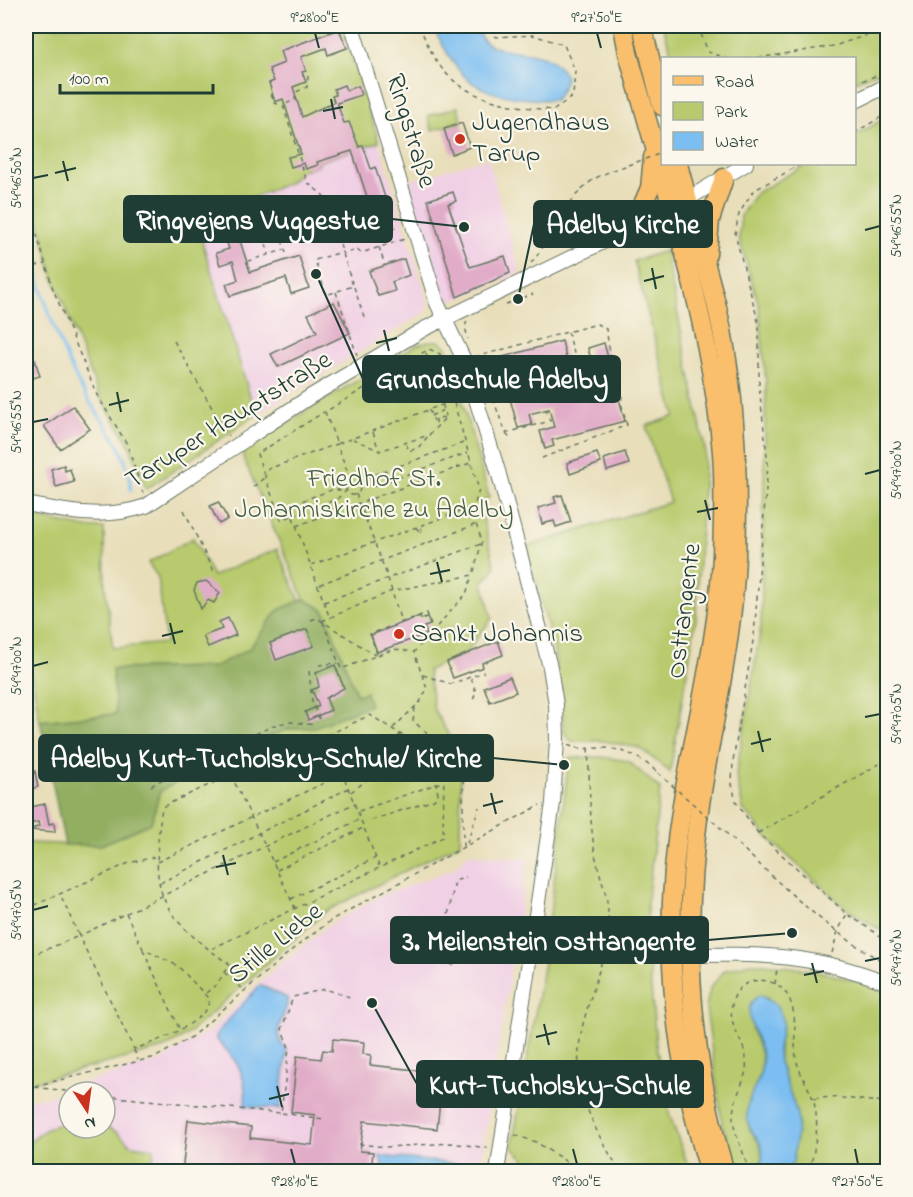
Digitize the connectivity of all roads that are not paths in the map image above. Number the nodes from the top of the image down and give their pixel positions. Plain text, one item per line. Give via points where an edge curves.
1 (352, 26) edge
2 (623, 26) edge
3 (642, 26) edge
4 (888, 85) edge
5 (661, 98) edge
6 (856, 101) edge
7 (658, 150) edge
8 (661, 165) edge
9 (678, 165) edge
10 (744, 165) edge
11 (724, 178) junction
12 (687, 200) junction
13 (671, 209) junction
14 (632, 229) junction
15 (707, 270) junction
16 (446, 319) junction
17 (26, 504) edge
18 (670, 955) junction
19 (689, 955) junction
20 (888, 983) edge
21 (497, 1172) edge
22 (710, 1172) edge
23 (725, 1172) edge

1 - 16 street, Ringstraße via 437,303
2 - 7 main road, Osttangente
3 - 5 main road
4 - 6 street
7 - 14 main road via 650,188
8 - 13 main road, Osttangente
9 - 12 main road, Osttangente
10 - 11 street, Taruper Hauptstraße
11 - 12 street, Taruper Hauptstraße
11 - 15 main road via 710,220
12 - 13 street, Taruper Hauptstraße
12 - 15 main road, Osttangente
13 - 14 street, Taruper Hauptstraße
13 - 18 main road, Osttangente via 698,311 722,443 722,557 713,635 682,807 672,889
14 - 16 street, Taruper Hauptstraße
15 - 19 main road, Osttangente via 729,374 735,442 736,558 728,638 699,812 690,892
16 - 17 street, Taruper Hauptstraße via 311,396 165,496 128,512 102,515
16 - 21 street, Ringstraße via 470,358 541,627 558,725 553,803
18 - 19 street
18 - 22 main road, Osttangente via 676,1035
19 - 20 street via 769,954 830,963
19 - 23 main road, Osttangente via 704,1095

